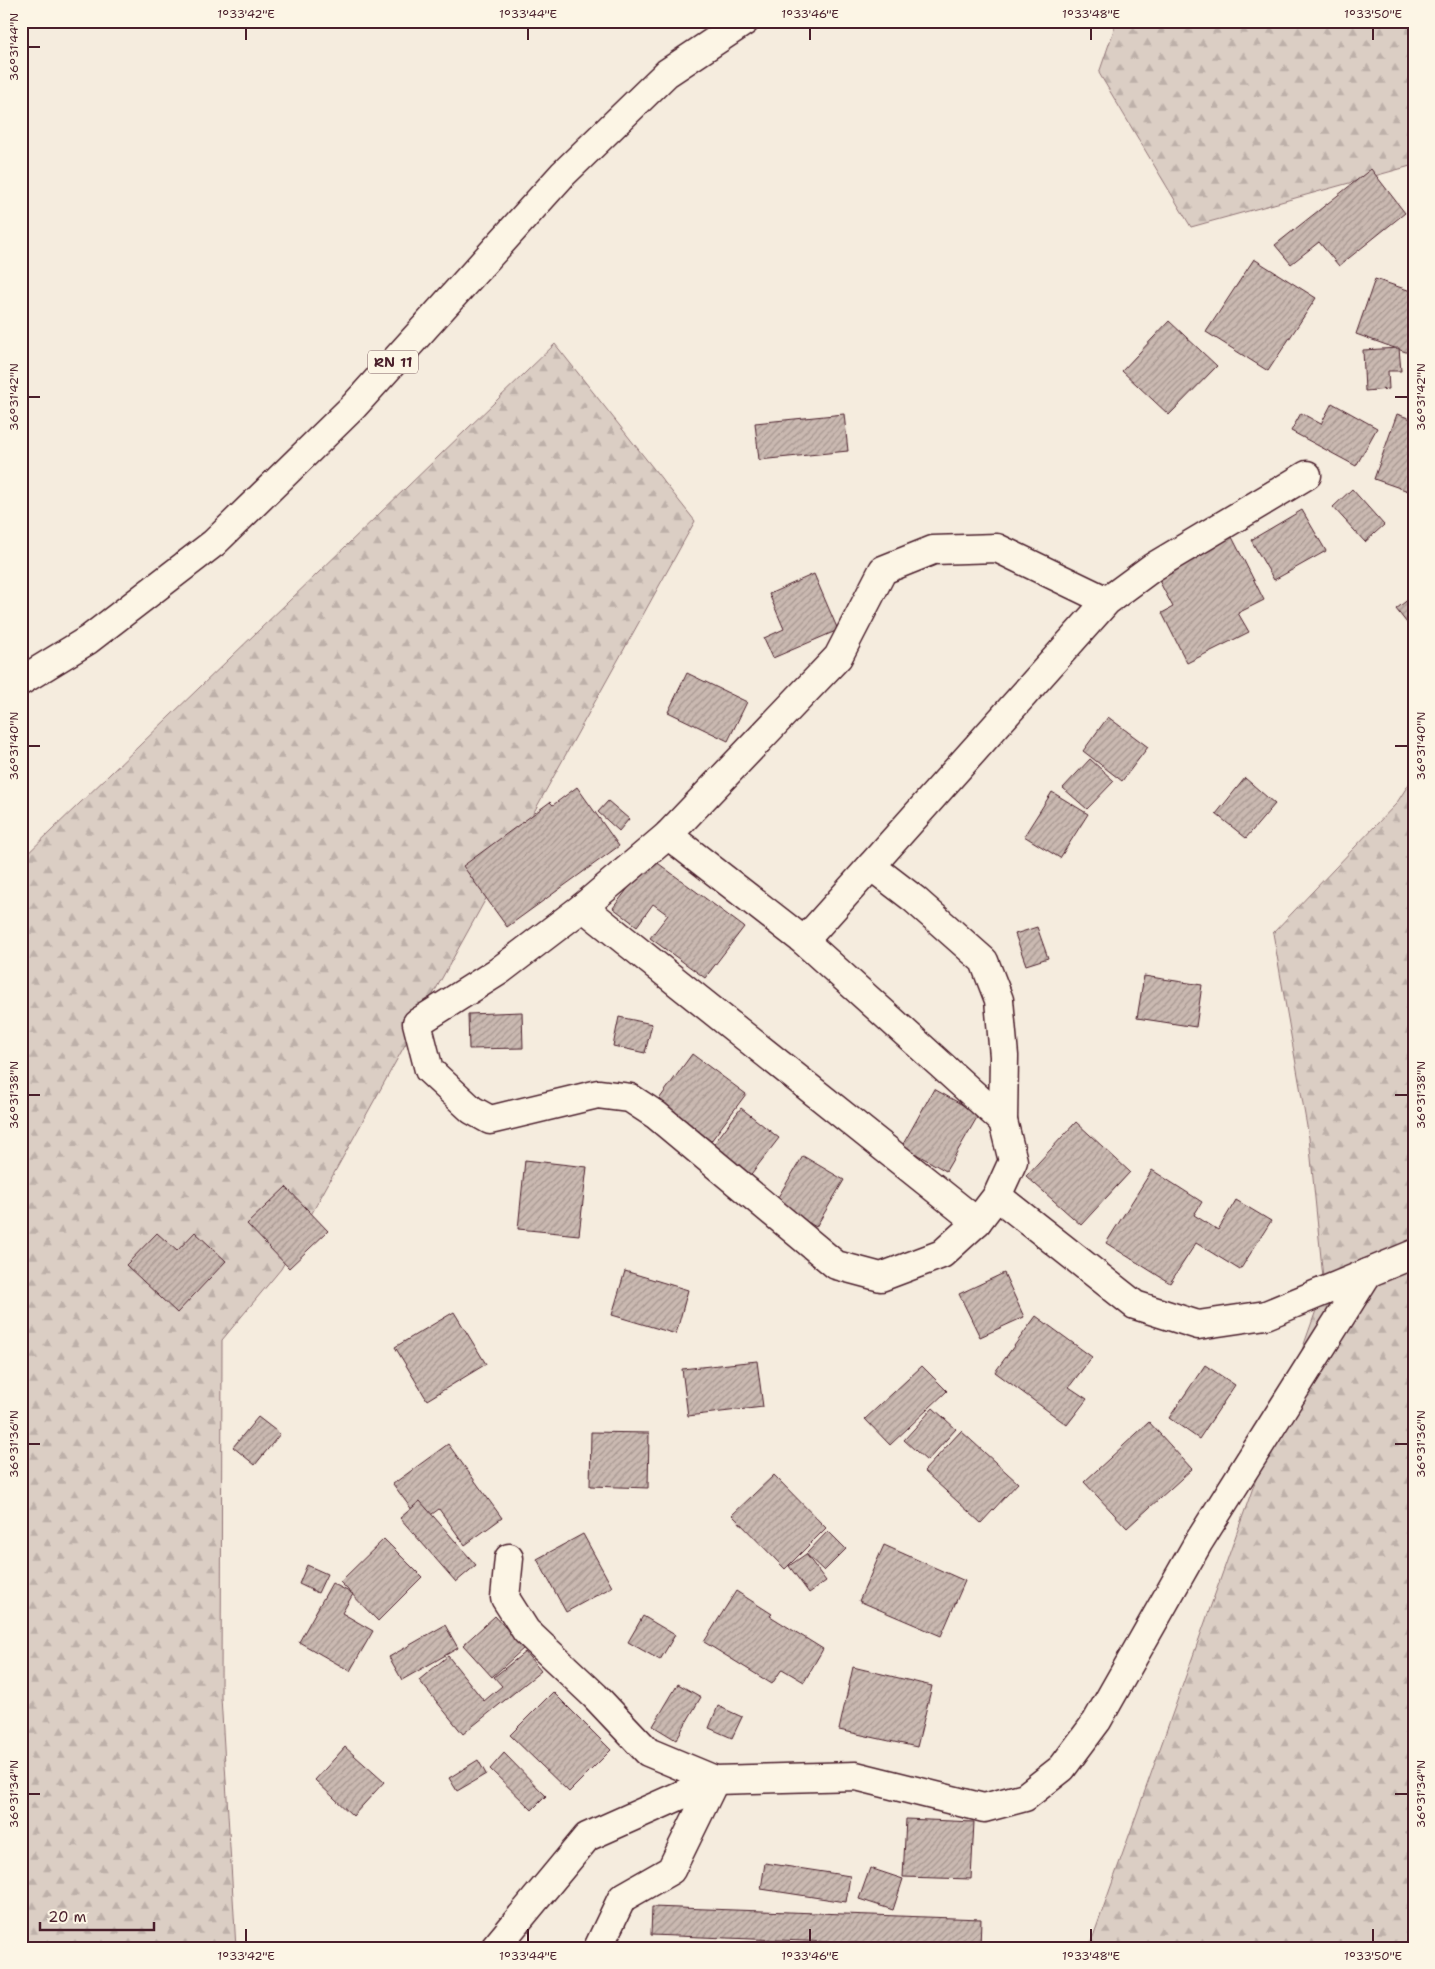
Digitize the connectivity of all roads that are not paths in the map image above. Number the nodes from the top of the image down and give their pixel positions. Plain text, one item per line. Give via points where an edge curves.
1 (745, 21) edge
2 (1307, 476) dead end
3 (1106, 601) junction
4 (21, 681) edge
5 (668, 835) junction
6 (871, 866) junction
7 (584, 907) junction
8 (804, 941) junction
9 (1002, 1121) junction
10 (998, 1196) junction
11 (977, 1222) junction
12 (1414, 1254) edge
13 (1368, 1272) junction
14 (509, 1558) dead end
15 (715, 1780) junction
16 (495, 1948) edge
17 (598, 1948) edge

1 - 4 street, RN 11 via 667,73 563,174 354,406 214,543 88,640
2 - 3 street via 1153,567
3 - 5 street via 998,548 932,550 883,570 838,657
3 - 6 street
5 - 7 street
5 - 8 street
6 - 8 street
6 - 9 street via 984,961 999,1000 1004,1056
7 - 11 street
7 - 11 street via 499,972 417,1023 429,1070 472,1110 490,1120 598,1094 630,1098 656,1115 836,1265 881,1277 942,1254
8 - 9 street
9 - 10 street via 1013,1161
10 - 11 street
10 - 13 street via 1135,1305 1198,1325 1266,1315
12 - 13 street
13 - 15 street via 1198,1543 1097,1721 1062,1768 1025,1798 984,1808 856,1776
14 - 15 street via 505,1598 526,1631 648,1752
15 - 16 street via 587,1837
15 - 17 street via 671,1870 622,1898

